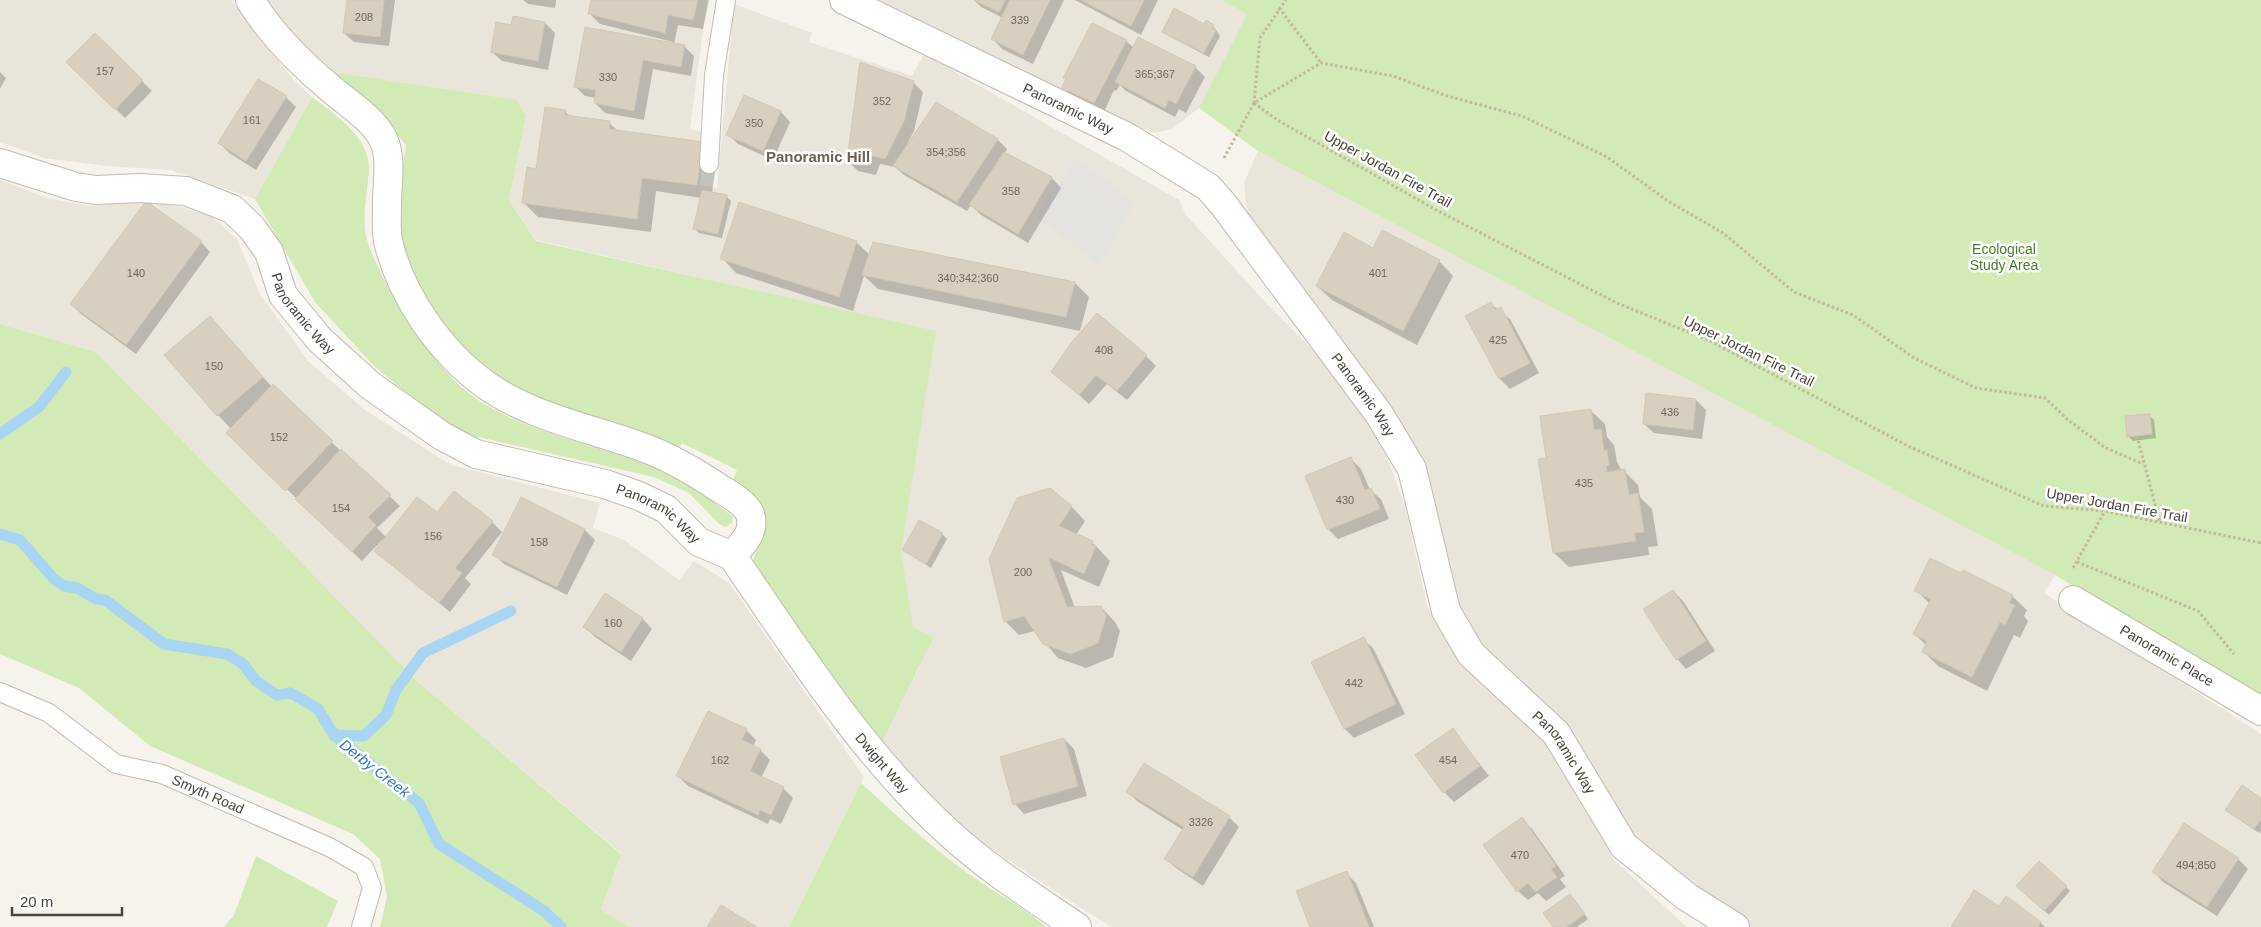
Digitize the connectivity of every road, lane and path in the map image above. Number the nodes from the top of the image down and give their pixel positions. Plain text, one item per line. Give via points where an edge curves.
1 (250, 0) edge
2 (726, 0) edge
3 (844, 0) edge
4 (1286, 0) edge
5 (1279, 8) junction
6 (1321, 63) junction
7 (1254, 104) junction
8 (0, 163) edge
9 (709, 164) dead end
10 (1208, 187) junction
11 (2137, 436) dead end
12 (2143, 464) junction
13 (2105, 512) junction
14 (2160, 523) junction
15 (2261, 543) edge
16 (732, 556) junction
17 (2076, 562) junction
18 (2073, 600) joint
19 (2236, 657) dead end
20 (0, 692) edge
21 (2261, 711) edge
22 (361, 927) edge
23 (1077, 927) edge
24 (1735, 927) edge

1 - 16 street via 301,63 370,121 383,137 389,159 388,240 399,274 416,306 447,351 486,385 527,408 652,451 734,497 749,511 752,523 749,536
2 - 9 lane via 714,75
3 - 10 street, Panoramic Way via 1127,138
4 - 5 path
5 - 6 path
5 - 7 path via 1260,38
6 - 7 path
6 - 12 path via 1393,76 1448,96 1522,116 1607,157 1668,201 1723,234 1794,292 1853,315 1914,358 1976,388 2045,398 2106,448
7 - 10 path
7 - 13 path, Upper Jordan Fire Trail via 1438,212 1617,303 1710,341 1908,446 2044,506
8 - 16 street, Panoramic Way via 76,187 186,191 232,209 252,228 269,252 283,295 320,340 371,386 442,436 476,454 605,484 638,496 666,509 699,542
10 - 24 street, Panoramic Way via 1379,414 1412,469 1446,611 1471,654 1556,733 1624,846 1687,897
11 - 12 path
12 - 14 path
13 - 14 path, Upper Jordan Fire Trail
13 - 17 path
14 - 15 path, Upper Jordan Fire Trail
16 - 23 street, Dwight Way via 874,757 948,833 988,868
17 - 18 path via 2069,574
17 - 19 path via 2198,611
18 - 21 street, Panoramic Place
20 - 22 lane, Smyth Road via 49,713 116,764 162,774 329,847 364,867 372,888

